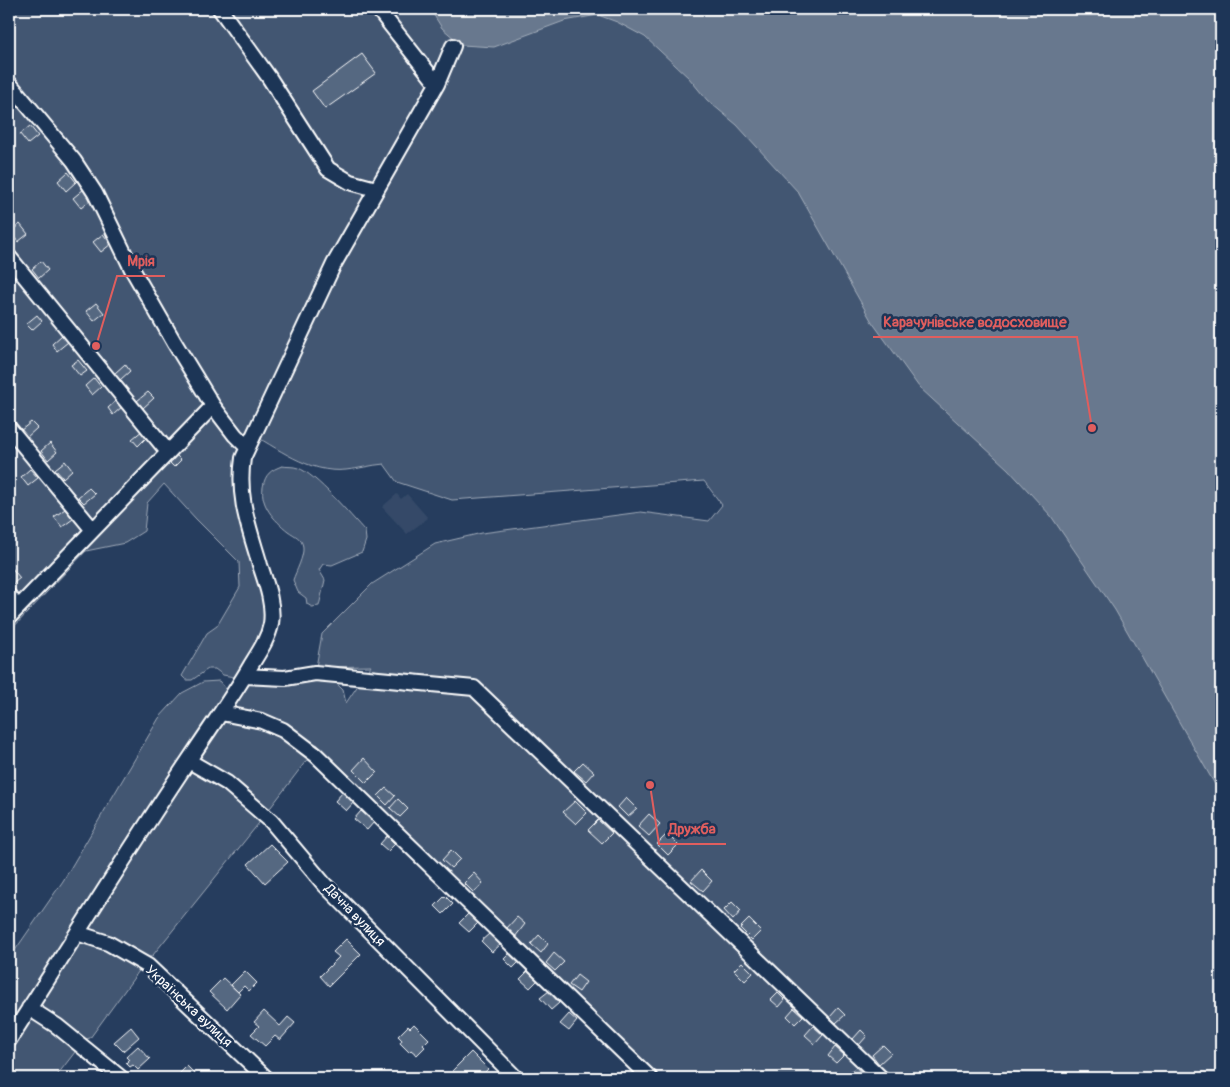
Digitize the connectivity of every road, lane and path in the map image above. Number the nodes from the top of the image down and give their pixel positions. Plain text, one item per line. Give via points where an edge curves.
1 (220, 9) edge
2 (378, 9) edge
3 (453, 46) dead end
4 (9, 83) edge
5 (437, 84) junction
6 (376, 189) junction
7 (9, 257) edge
8 (213, 406) junction
9 (9, 428) edge
10 (247, 447) junction
11 (168, 452) junction
12 (93, 530) junction
13 (9, 596) edge
14 (13, 612) edge
15 (245, 676) junction
16 (221, 713) junction
17 (188, 761) junction
18 (78, 933) junction
19 (29, 1008) junction
20 (9, 1040) edge
21 (121, 1078) edge
22 (266, 1078) edge
23 (516, 1078) edge
24 (650, 1078) edge
25 (881, 1078) edge

1 - 6 street via 328,169 350,182
2 - 5 street
3 - 5 street
4 - 8 street via 74,161 95,193 132,269
5 - 6 street
6 - 10 street via 334,264
7 - 11 street
8 - 10 street
8 - 11 street
9 - 12 street
10 - 15 street via 240,477 242,498 268,590 271,624
11 - 12 street
12 - 14 street
13 - 14 street
15 - 16 street
15 - 25 street via 284,678 315,673 474,688
16 - 17 street
16 - 24 street via 283,730 316,755
17 - 18 street
17 - 23 street, Дачна вулиця via 227,784 271,821 324,884
18 - 19 street
18 - 22 street, Українська вулиця via 108,943 148,966
19 - 20 street
19 - 21 street via 57,1026

